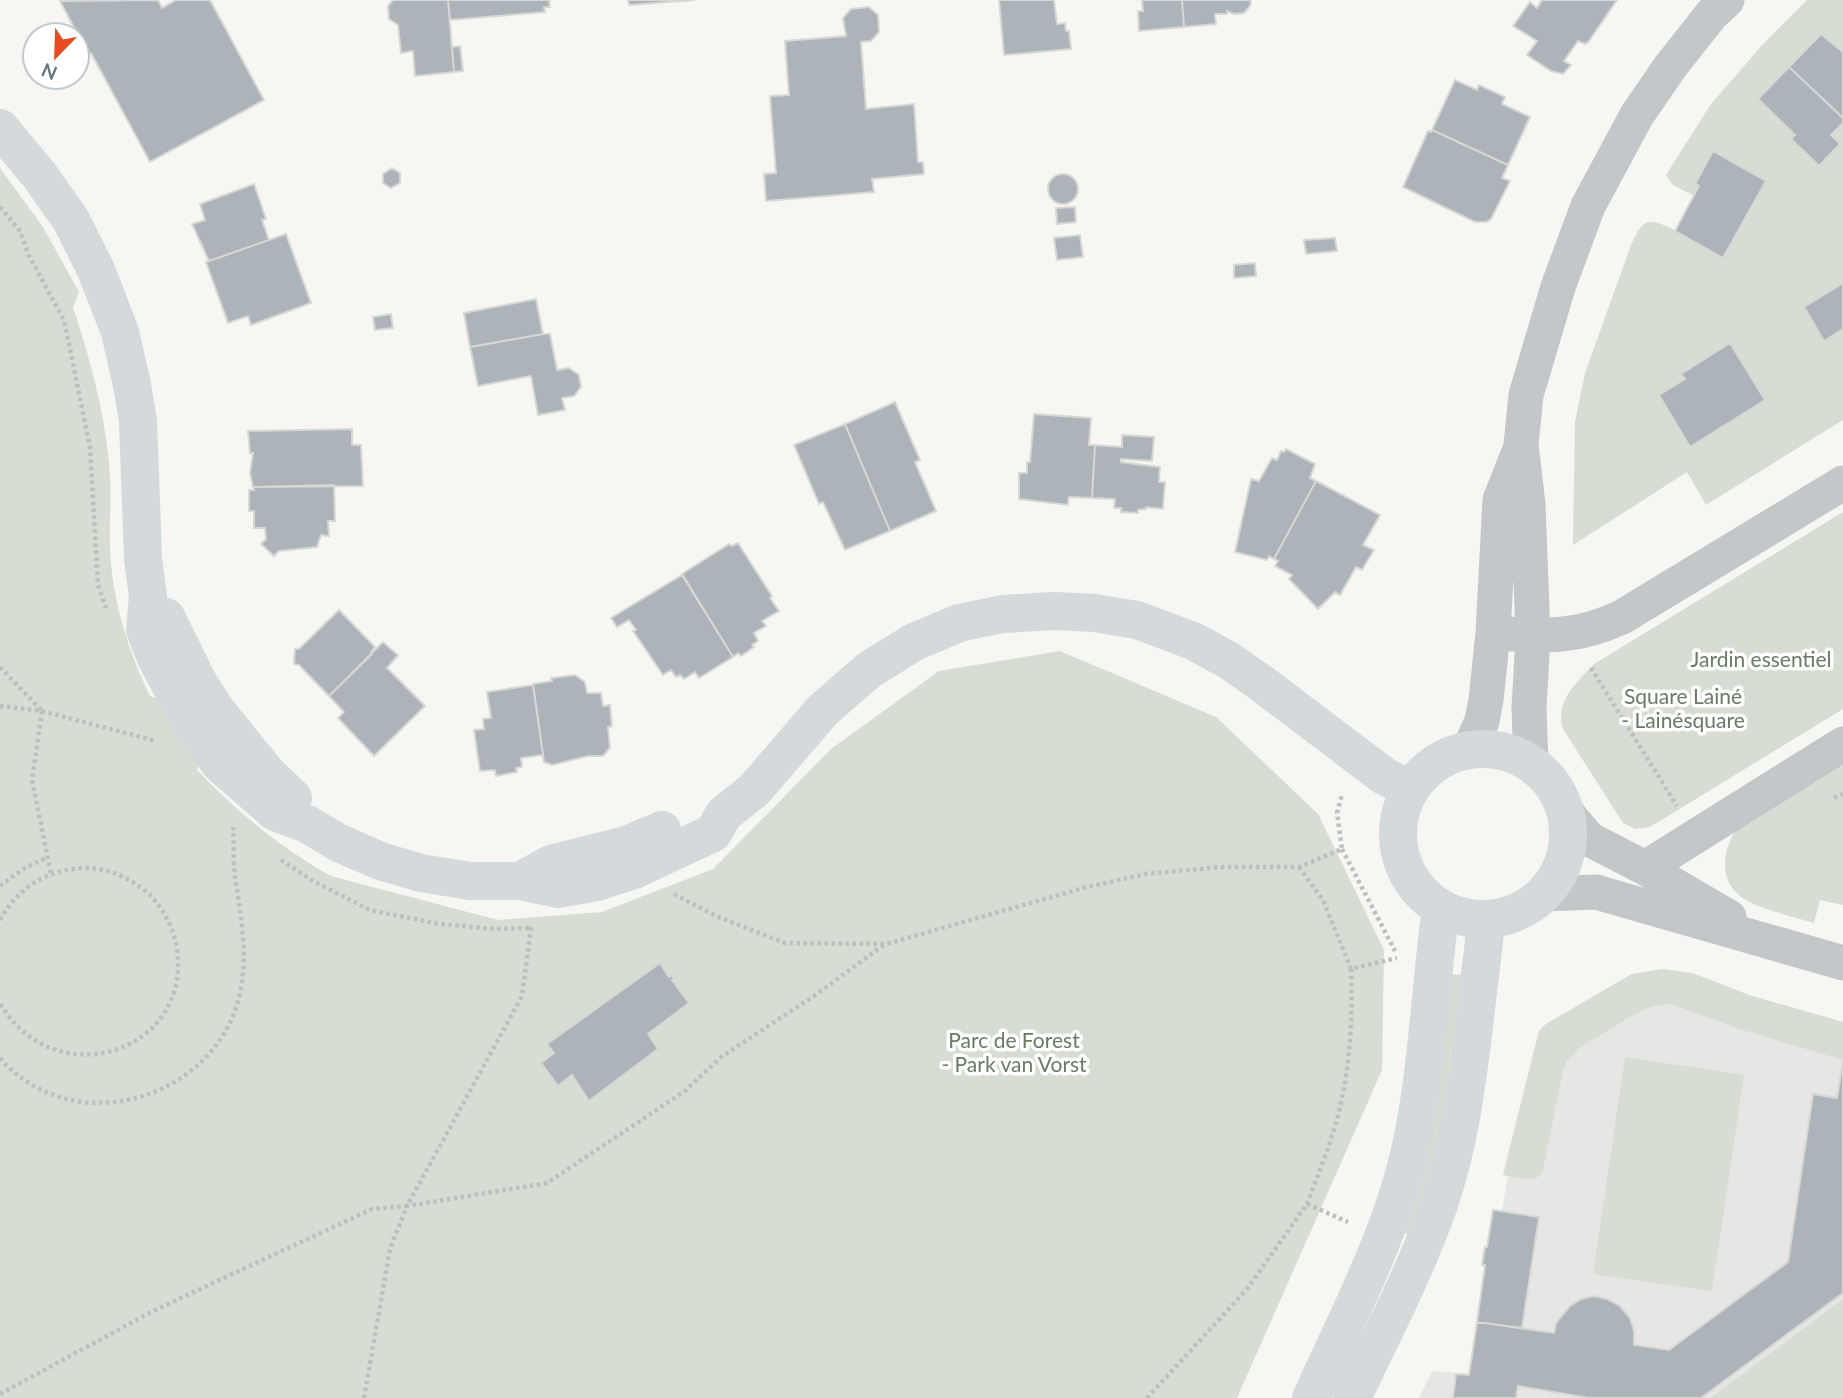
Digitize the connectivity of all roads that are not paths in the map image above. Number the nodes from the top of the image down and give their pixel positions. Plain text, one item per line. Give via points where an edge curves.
1 (1727, 0) edge
2 (0, 128) edge
3 (1521, 445) junction
4 (1843, 484) edge
5 (1493, 633) junction
6 (1533, 636) junction
7 (1843, 744) edge
8 (1469, 750) junction
9 (1531, 763) junction
10 (1410, 789) junction
11 (1567, 813) junction
12 (1645, 868) junction
13 (1544, 894) junction
14 (1441, 908) junction
15 (1486, 919) junction
16 (1772, 942) junction
17 (1843, 963) edge
18 (1311, 1398) edge
19 (1352, 1398) edge

1 - 3 street via 1670,66 1588,206 1526,395
2 - 10 main road via 71,220 120,332 138,421 148,597 145,630 162,670 219,763 275,812 337,842 421,873 470,881 520,881 551,864 626,845 701,813 724,814 754,790 822,710 869,670 914,642 959,623 1054,611 1137,620 1193,641 1228,660 1384,776
3 - 5 street via 1500,500
3 - 6 street
4 - 6 street via 1622,617 1585,632
5 - 6 street
5 - 8 street via 1482,721
6 - 9 street
7 - 12 street
8 - 9 main road via 1501,751
8 - 10 main road via 1446,757
9 - 11 main road via 1553,785
10 - 14 main road via 1400,813 1398,840 1405,867 1419,890
11 - 12 street via 1589,839
11 - 13 main road via 1569,842 1560,870
12 - 16 street
13 - 15 main road via 1518,912
13 - 16 street via 1596,892
14 - 15 main road via 1463,917
14 - 18 main road via 1426,1066 1406,1169 1383,1237
15 - 19 main road via 1466,1086 1450,1164 1435,1217
16 - 17 street

